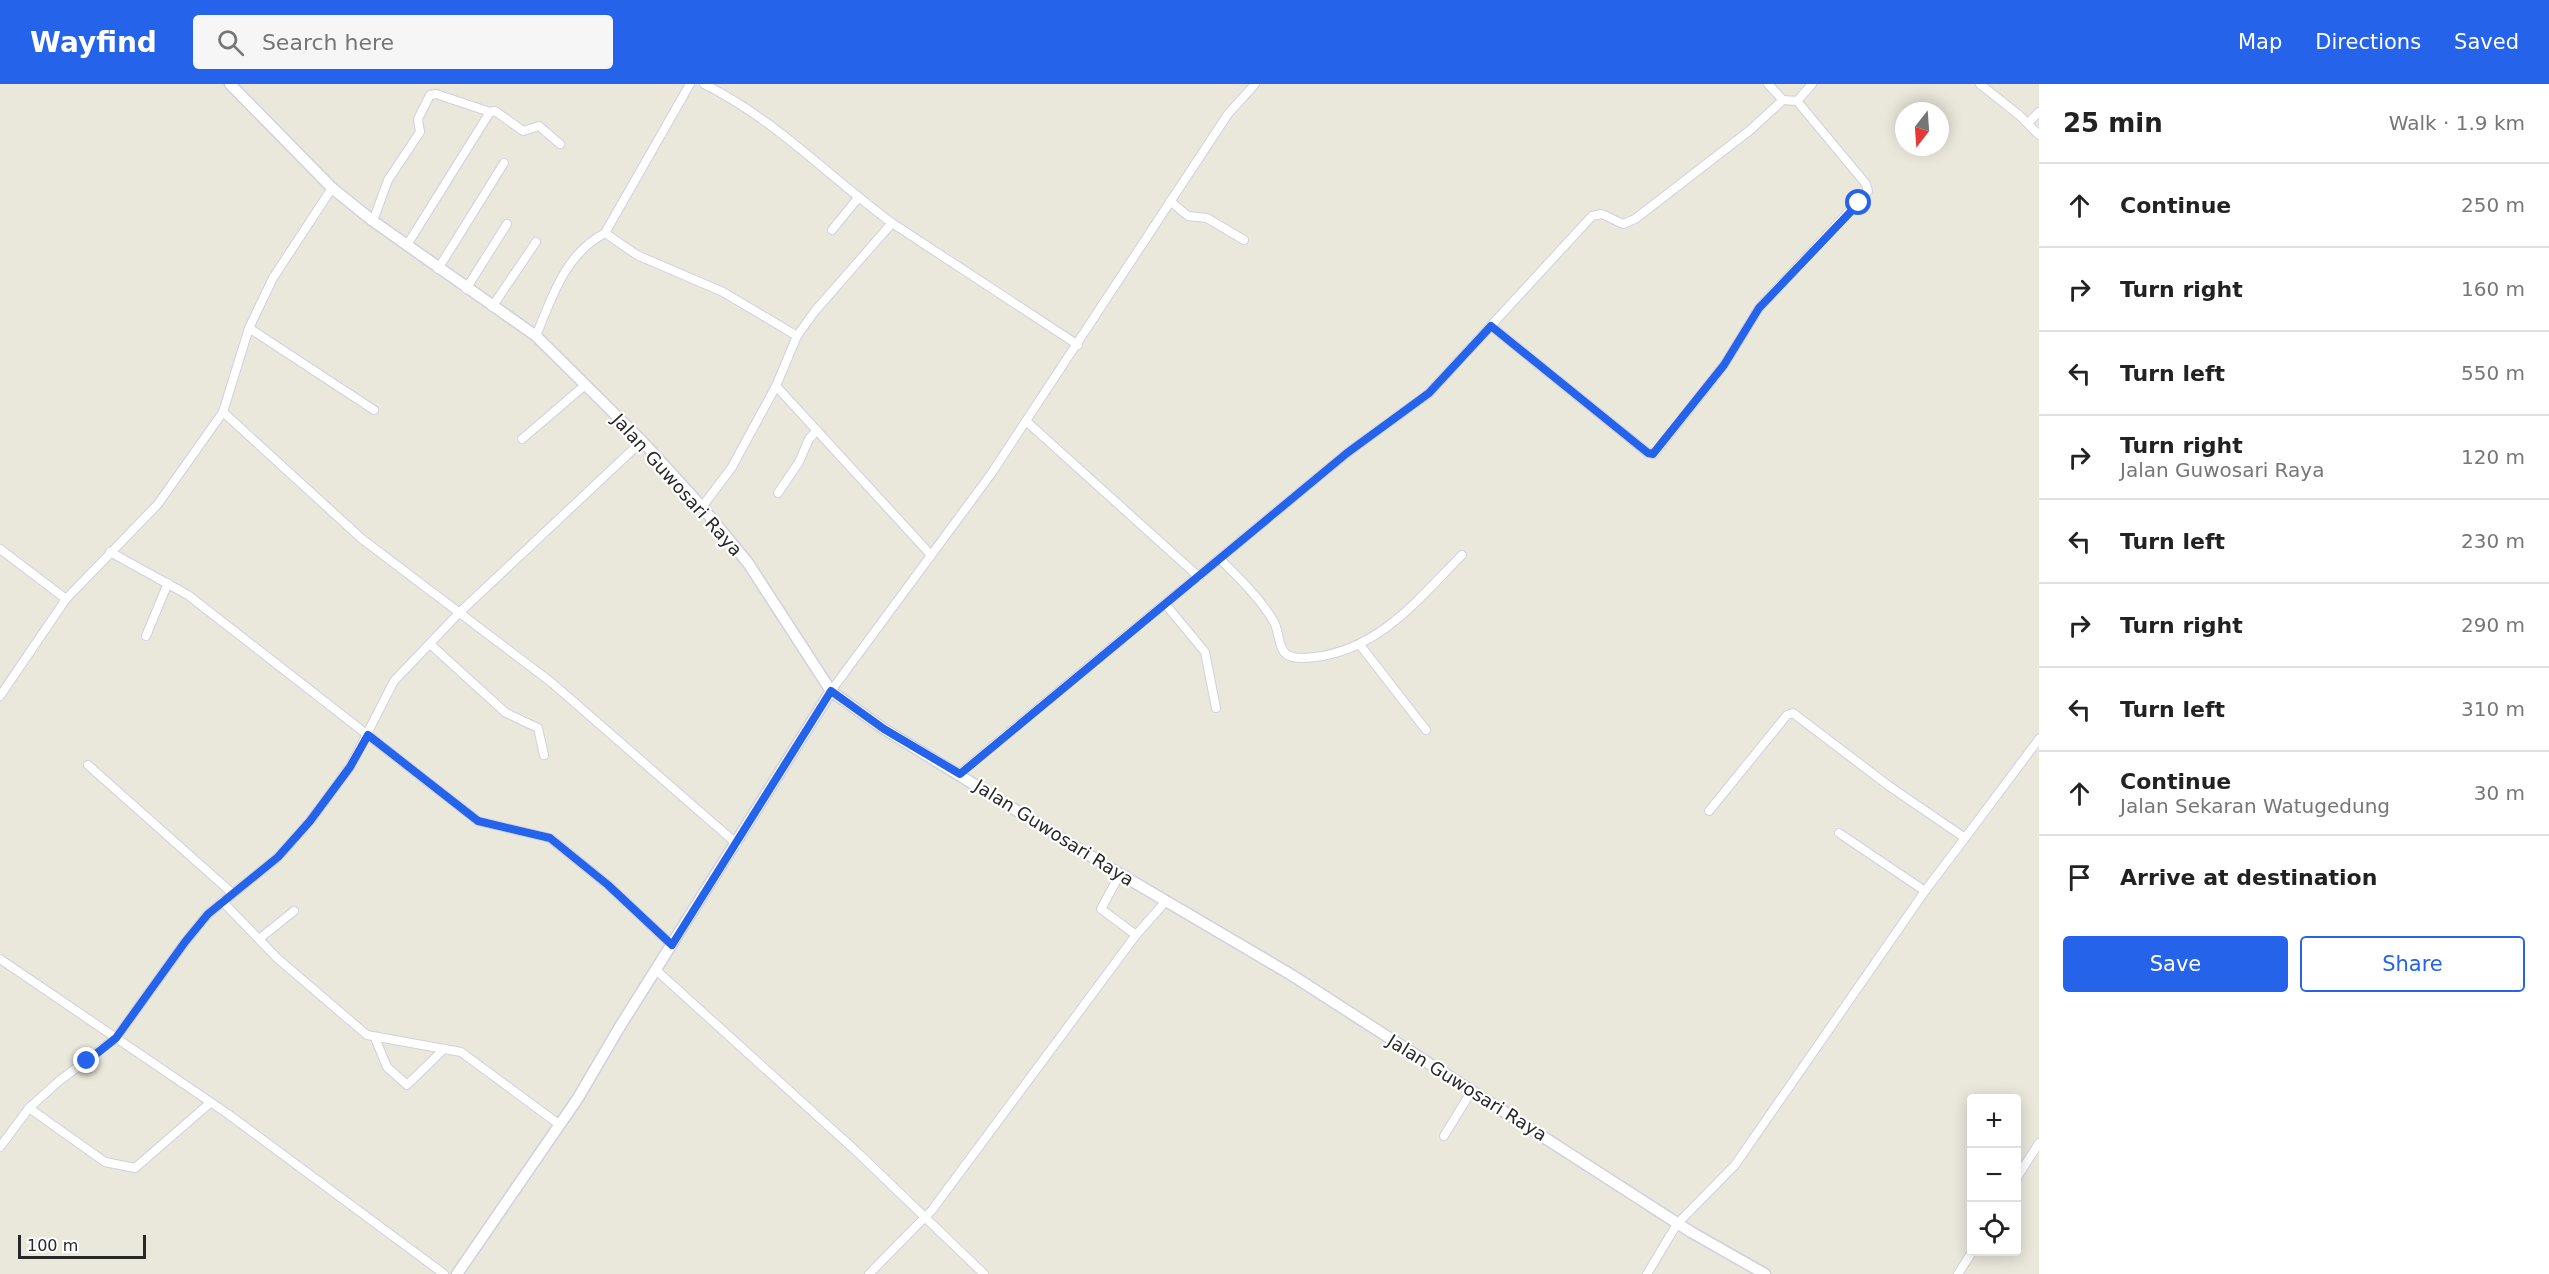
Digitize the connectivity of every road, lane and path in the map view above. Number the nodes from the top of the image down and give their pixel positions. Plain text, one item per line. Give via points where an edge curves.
1 (230, 84) edge
2 (690, 84) edge
3 (704, 84) edge
4 (1254, 84) edge
5 (1768, 84) edge
6 (1812, 84) edge
7 (1980, 84) edge
8 (1783, 100) junction
9 (1797, 101) junction
10 (2039, 111) edge
11 (490, 112) junction
12 (2028, 123) junction
13 (2039, 135) edge
14 (560, 144) dead end
15 (504, 163) dead end
16 (332, 188) junction
17 (858, 198) junction
18 (1170, 201) junction
19 (373, 221) junction
20 (892, 223) junction
21 (507, 224) dead end
22 (832, 230) dead end
23 (605, 233) junction
24 (1244, 240) dead end
25 (536, 242) dead end
26 (407, 245) junction
27 (438, 269) junction
28 (466, 289) junction
29 (492, 307) junction
30 (1491, 326) junction
31 (249, 328) junction
32 (536, 336) junction
33 (797, 336) junction
34 (1078, 345) junction
35 (584, 386) junction
36 (776, 386) junction
37 (374, 410) dead end
38 (223, 412) junction
39 (1026, 422) junction
40 (817, 430) junction
41 (522, 439) dead end
42 (642, 441) junction
43 (778, 493) dead end
44 (702, 507) junction
45 (0, 549) edge
46 (110, 552) junction
47 (931, 555) junction
48 (1462, 555) dead end
49 (1220, 559) junction
50 (1199, 577) junction
51 (168, 584) junction
52 (66, 600) junction
53 (1166, 605) junction
54 (459, 613) junction
55 (147, 636) dead end
56 (430, 644) junction
57 (1360, 645) junction
58 (831, 691) junction
59 (0, 696) edge
60 (1216, 708) dead end
61 (1426, 730) dead end
62 (368, 735) junction
63 (2039, 739) edge
64 (544, 755) dead end
65 (88, 765) dead end
66 (960, 774) junction
67 (1709, 811) dead end
68 (1839, 833) dead end
69 (1965, 838) junction
70 (737, 844) junction
71 (1120, 874) junction
72 (1925, 891) junction
73 (232, 893) junction
74 (222, 901) junction
75 (1166, 901) junction
76 (294, 911) dead end
77 (1136, 936) junction
78 (259, 939) junction
79 (672, 945) junction
80 (0, 959) edge
81 (656, 970) junction
82 (116, 1038) junction
83 (375, 1038) junction
84 (444, 1049) junction
85 (1471, 1092) junction
86 (210, 1103) junction
87 (29, 1108) junction
88 (560, 1125) junction
89 (1444, 1136) dead end
90 (2039, 1143) edge
91 (0, 1147) edge
92 (2021, 1171) edge
93 (924, 1218) junction
94 (1677, 1224) junction
95 (1969, 1256) edge
96 (444, 1274) edge
97 (457, 1274) edge
98 (868, 1274) edge
99 (984, 1274) edge
100 (1647, 1274) edge
101 (1765, 1274) edge
102 (1958, 1274) edge

1 - 16 street, Jalan Guwosari Raya
2 - 23 street
3 - 17 street via 755,112
4 - 18 street via 1228,114
5 - 8 street
6 - 9 street
7 - 12 street
8 - 9 street
8 - 30 street via 1635,219 1623,224 1602,214 1592,216
9 - 30 street via 1868,191 1759,308 1724,365 1653,454
10 - 12 street
11 - 14 street via 495,111 523,131 539,126
11 - 19 street via 430,95 418,119 420,132 388,180
11 - 26 street
12 - 13 street
15 - 27 street
16 - 19 street, Jalan Guwosari Raya
16 - 31 street via 273,278
17 - 20 street
17 - 22 street
18 - 24 street via 1188,216 1207,218
18 - 34 street
19 - 26 street, Jalan Guwosari Raya
20 - 33 street
20 - 34 street
21 - 28 street
23 - 32 street via 576,254
23 - 33 street via 637,255 723,292
25 - 29 street
26 - 27 street, Jalan Guwosari Raya
27 - 28 street, Jalan Guwosari Raya
28 - 29 street, Jalan Guwosari Raya
29 - 32 street, Jalan Guwosari Raya
30 - 49 street via 1429,393 1347,453
31 - 37 street
31 - 38 street
32 - 35 street, Jalan Guwosari Raya
33 - 36 street
34 - 39 street
35 - 41 street
35 - 42 street, Jalan Guwosari Raya
36 - 40 street
36 - 44 street via 732,467
38 - 46 street via 158,504
38 - 54 street via 362,540
39 - 47 street
39 - 50 street
40 - 43 street
40 - 47 street
42 - 44 street, Jalan Guwosari Raya
42 - 54 street
44 - 58 street, Jalan Guwosari Raya via 748,563
45 - 52 street
46 - 51 street
46 - 52 street
47 - 58 street
48 - 57 street via 1386,630
49 - 50 street
49 - 57 street via 1273,621 1285,653 1292,657 1326,656
50 - 53 street
51 - 55 street
51 - 62 street via 188,594
52 - 59 street
53 - 60 street via 1205,652
53 - 66 street
54 - 56 street
54 - 70 street via 551,682
56 - 62 street via 387,690
56 - 64 street via 508,715 538,728
57 - 61 street
58 - 66 street, Jalan Guwosari Raya via 884,729
58 - 70 street
62 - 73 street via 310,821 278,857
62 - 79 street via 478,821 550,838
63 - 69 street
65 - 73 street
66 - 71 street, Jalan Guwosari Raya
67 - 69 street via 1787,715 1793,713
68 - 72 street
69 - 72 street
70 - 79 street
71 - 75 street, Jalan Guwosari Raya
71 - 77 street via 1101,909
72 - 94 street via 1735,1165
73 - 74 street
74 - 78 street
74 - 82 street via 185,942
75 - 77 street
75 - 85 street, Jalan Guwosari Raya via 1290,974
76 - 78 street
77 - 93 street
78 - 83 street
79 - 81 street
80 - 82 street
81 - 88 street
81 - 93 street
82 - 86 street
82 - 87 street
83 - 84 street
83 - 84 street via 387,1067 407,1084
84 - 88 street via 460,1052
85 - 89 street
85 - 94 street, Jalan Guwosari Raya
86 - 87 street via 135,1168 105,1162
86 - 96 street
87 - 91 street
88 - 97 street
90 - 92 street
93 - 98 street
93 - 99 street
94 - 100 street
94 - 101 street, Jalan Guwosari Raya
95 - 102 street

